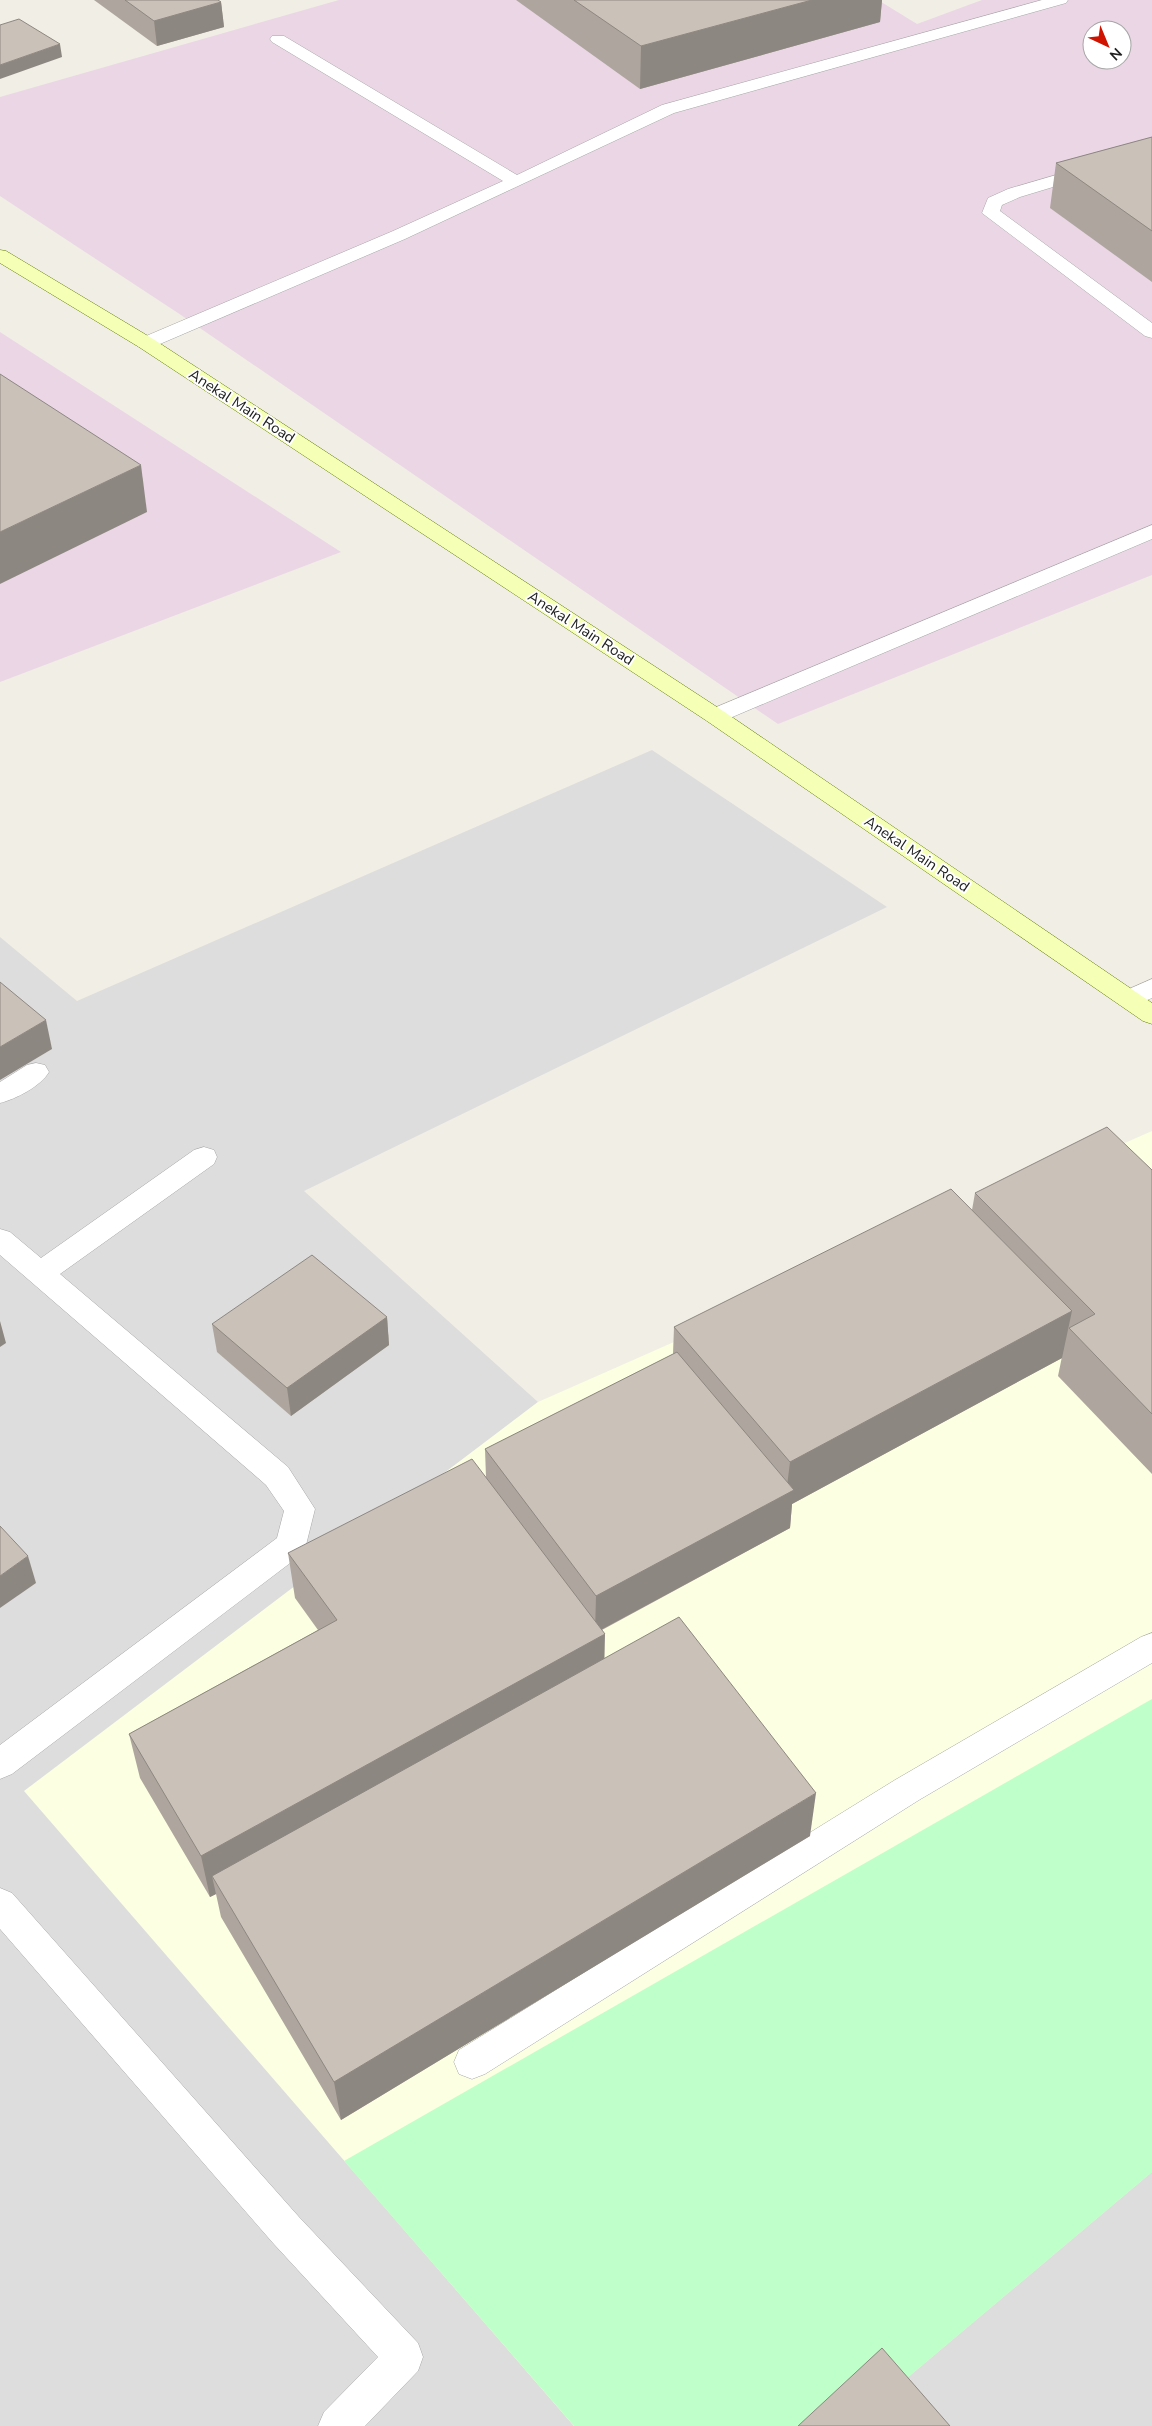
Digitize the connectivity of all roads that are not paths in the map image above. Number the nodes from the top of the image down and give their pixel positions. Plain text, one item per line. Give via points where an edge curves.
1 (1060, 0) edge
2 (278, 39) dead end
3 (1152, 152) edge
4 (516, 182) junction
5 (0, 255) edge
6 (1152, 332) edge
7 (146, 343) junction
8 (1152, 531) edge
9 (715, 716) junction
10 (1152, 988) edge
11 (1128, 999) junction
12 (1152, 1015) edge
13 (36, 1072) dead end
14 (0, 1094) edge
15 (204, 1157) dead end
16 (0, 1239) edge
17 (41, 1274) junction
18 (1152, 1647) edge
19 (0, 1764) edge
20 (0, 1904) edge
21 (472, 2062) dead end
22 (338, 2426) edge

1 - 4 street via 668,109
2 - 4 street
3 - 6 street via 1014,193 994,202 991,213
4 - 7 street
5 - 7 main road, Anekal Main Road
7 - 9 main road, Anekal Main Road
8 - 9 street
9 - 11 main road, Anekal Main Road
10 - 11 street
11 - 12 main road, Anekal Main Road
13 - 14 street
15 - 17 street
16 - 17 street
17 - 19 street via 277,1476 300,1509 291,1546
18 - 21 street via 907,1790
20 - 22 street via 286,2230 404,2357

